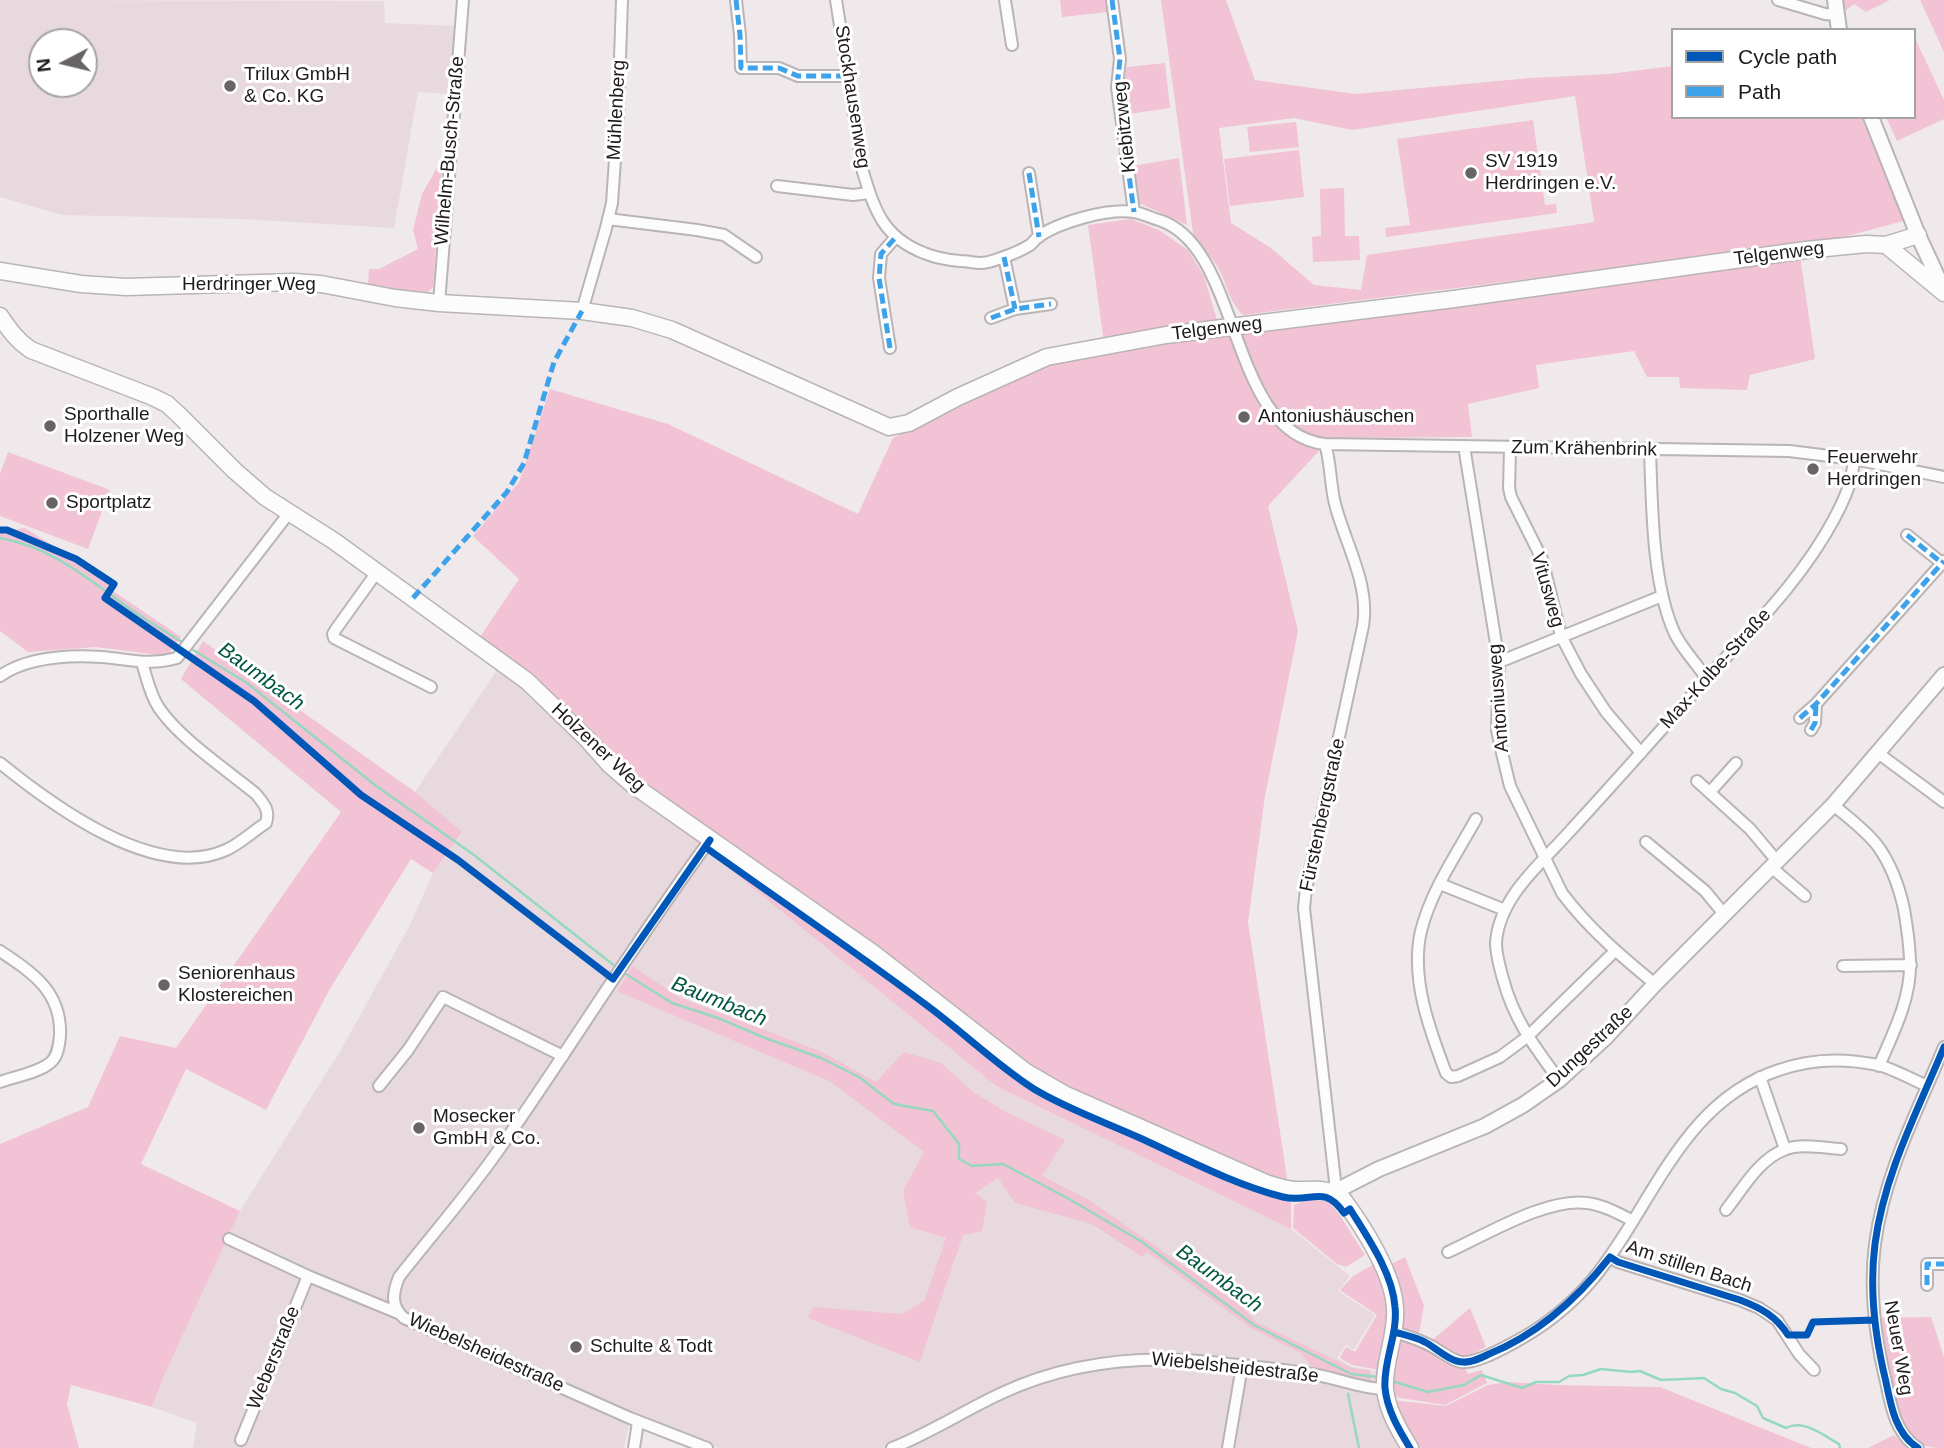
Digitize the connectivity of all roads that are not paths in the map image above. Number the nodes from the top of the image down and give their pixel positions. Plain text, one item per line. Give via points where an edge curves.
1 (463, 0) edge
2 (622, 0) edge
3 (736, 0) edge
4 (836, 0) edge
5 (1005, 0) edge
6 (1112, 0) edge
7 (1778, 0) edge
8 (1837, 15) edge
9 (1012, 45) dead end
10 (848, 76) junction
11 (1872, 119) edge
12 (1029, 173) dead end
13 (777, 186) dead end
14 (869, 193) junction
15 (1134, 212) junction
16 (608, 219) junction
17 (1918, 235) junction
18 (1039, 237) junction
19 (895, 238) junction
20 (1886, 245) junction
21 (756, 257) dead end
22 (1004, 257) junction
23 (0, 271) edge
24 (1944, 292) edge
25 (439, 303) junction
26 (1051, 304) dead end
27 (1015, 309) junction
28 (582, 311) junction
29 (0, 316) edge
30 (991, 318) dead end
31 (1233, 327) junction
32 (890, 348) dead end
33 (1325, 444) junction
34 (1464, 446) junction
35 (1510, 448) junction
36 (1650, 450) junction
37 (1854, 459) junction
38 (1944, 477) edge
39 (289, 513) junction
40 (1907, 535) dead end
41 (1943, 562) edge
42 (377, 572) junction
43 (1662, 596) junction
44 (1560, 636) junction
45 (1499, 662) junction
46 (142, 663) junction
47 (1944, 675) edge
48 (0, 676) edge
49 (1707, 679) junction
50 (431, 687) dead end
51 (1816, 704) junction
52 (1801, 718) dead end
53 (1811, 730) dead end
54 (1641, 753) junction
55 (1878, 753) junction
56 (0, 763) edge
57 (1736, 763) dead end
58 (1697, 780) dead end
59 (1710, 792) junction
60 (1944, 802) edge
61 (1833, 805) junction
62 (1476, 819) dead end
63 (710, 840) junction
64 (1646, 842) dead end
65 (1544, 858) junction
66 (1774, 864) junction
67 (1440, 884) junction
68 (1805, 896) dead end
69 (1505, 910) junction
70 (1724, 914) junction
71 (0, 951) edge
72 (1615, 951) junction
73 (1910, 965) junction
74 (1843, 966) dead end
75 (1655, 984) junction
76 (1527, 1037) junction
77 (1944, 1047) edge
78 (563, 1056) junction
79 (1880, 1066) junction
80 (1940, 1070) edge
81 (1760, 1077) junction
82 (1559, 1080) junction
83 (0, 1082) edge
84 (379, 1086) dead end
85 (1927, 1086) junction
86 (1785, 1149) junction
87 (1840, 1149) dead end
88 (1334, 1192) junction
89 (1726, 1210) dead end
90 (1633, 1221) junction
91 (229, 1239) dead end
92 (1448, 1252) dead end
93 (1609, 1257) junction
94 (1944, 1264) edge
95 (308, 1276) junction
96 (1927, 1285) dead end
97 (398, 1313) junction
98 (1394, 1332) junction
99 (1242, 1366) junction
100 (1814, 1370) dead end
101 (1385, 1389) junction
102 (638, 1422) junction
103 (241, 1440) dead end
104 (634, 1448) edge
105 (707, 1448) edge
106 (892, 1448) edge
107 (1228, 1448) edge
108 (1410, 1448) edge
109 (1918, 1448) edge

1 - 25 street, Wilhelm-Busch-Straße
2 - 16 street, Mühlenberg
3 - 10 street via 741,68 779,68 798,76
4 - 10 street, Stockhausenweg
5 - 9 street
6 - 15 street, Kiebitzweg
7 - 8 street
10 - 14 street, Stockhausenweg
11 - 17 street
12 - 18 street
13 - 14 street, Stockhausenweg
14 - 19 street, Stockhausenweg
15 - 18 street via 1095,214
15 - 31 street via 1166,222 1190,239 1212,276
16 - 21 street via 724,235
16 - 28 street, Mühlenberg
17 - 20 main road, Telgenweg
17 - 24 street
18 - 22 street
19 - 22 street via 946,260 981,263
19 - 32 street via 880,254 878,278
20 - 24 main road
20 - 31 main road, Telgenweg via 1806,250
22 - 27 street
23 - 25 main road, Herdringer Weg via 126,287 294,282
25 - 28 main road, Herdringer Weg
26 - 27 street
27 - 30 street
28 - 31 main road, Telgenweg via 672,330 889,427 909,423 1047,357
29 - 39 main road, Holzener Weg via 31,350 167,404 249,484
31 - 33 street, Zum Krähenbrink via 1261,394 1276,417 1305,439
33 - 34 street, Zum Krähenbrink
33 - 88 street, Fürstenbergstraße via 1336,505 1365,605 1304,908
34 - 35 street, Zum Krähenbrink
34 - 45 street, Antoniusweg
35 - 36 street, Zum Krähenbrink
35 - 44 street, Vitusweg via 1511,497 1542,559
36 - 37 street, Zum Krähenbrink via 1788,451
36 - 43 street
37 - 38 street, Zum Krähenbrink
37 - 49 street, Max-Kolbe-Straße via 1846,495 1808,562
39 - 42 main road, Holzener Weg
39 - 46 street via 177,658
40 - 41 street
41 - 51 street
42 - 50 street via 334,638
42 - 63 main road, Holzener Weg via 527,681 621,776
43 - 44 street
43 - 49 street via 1676,635
44 - 45 street
44 - 54 street, Vitusweg via 1606,712
45 - 65 street, Antoniusweg via 1497,730 1502,753 1510,786
46 - 48 street via 69,658 29,662
46 - 56 street via 158,707 173,725 256,794 266,807 266,823 226,850 204,856 150,853 42,797
47 - 55 street, Dungestraße
49 - 54 street, Max-Kolbe-Straße
51 - 52 street
51 - 53 street
54 - 65 street, Max-Kolbe-Straße
55 - 60 street
55 - 61 street, Dungestraße
57 - 59 street
58 - 59 street
59 - 66 street via 1749,829
61 - 66 street, Dungestraße
61 - 73 street via 1877,845 1893,870 1908,933
62 - 67 street
63 - 78 street, Wiebelsheidestraße
63 - 88 main road, Holzener Weg via 873,953 1047,1085 1266,1184
64 - 70 street via 1705,891
65 - 69 street, Max-Kolbe-Straße
65 - 72 street, Antoniusweg via 1571,905
66 - 68 street
66 - 70 street, Dungestraße
67 - 69 street
67 - 76 street via 1427,912 1419,953 1425,1011 1446,1073 1458,1076 1500,1057
69 - 76 street via 1497,956 1506,991
70 - 75 street, Dungestraße
71 - 83 street via 28,970 50,994 60,1021 60,1042 53,1060
72 - 75 street, Antoniusweg
72 - 76 street
73 - 74 street
73 - 79 street via 1901,1014
75 - 82 street, Dungestraße
76 - 82 street
77 - 80 street, Neuer Weg
78 - 84 street via 443,997
78 - 97 street, Wiebelsheidestraße via 496,1154 399,1277 393,1291
79 - 81 street via 1817,1061
79 - 85 street
80 - 85 street, Neuer Weg
81 - 86 street
81 - 90 street via 1731,1093 1706,1116 1670,1160
82 - 88 street, Dungestraße via 1485,1126
85 - 109 street, Neuer Weg via 1891,1176 1873,1263 1876,1330 1887,1387 1900,1431
86 - 87 street
86 - 89 street via 1763,1164
88 - 98 main road via 1350,1209 1387,1278 1395,1307
90 - 92 street via 1585,1202 1562,1204
90 - 93 street
91 - 95 street
93 - 98 street via 1565,1308 1531,1333 1477,1359 1453,1359
93 - 100 street, Am stillen Bach via 1759,1308 1777,1320
94 - 96 street via 1927,1264
95 - 97 street
95 - 103 street, Weberstraße
97 - 102 street, Wiebelsheidestraße
98 - 101 main road
99 - 101 street, Wiebelsheidestraße
99 - 106 street, Wiebelsheidestraße via 1154,1359 1080,1367 1003,1392
99 - 107 street
101 - 108 main road via 1392,1415
102 - 104 street
102 - 105 street, Wiebelsheidestraße

